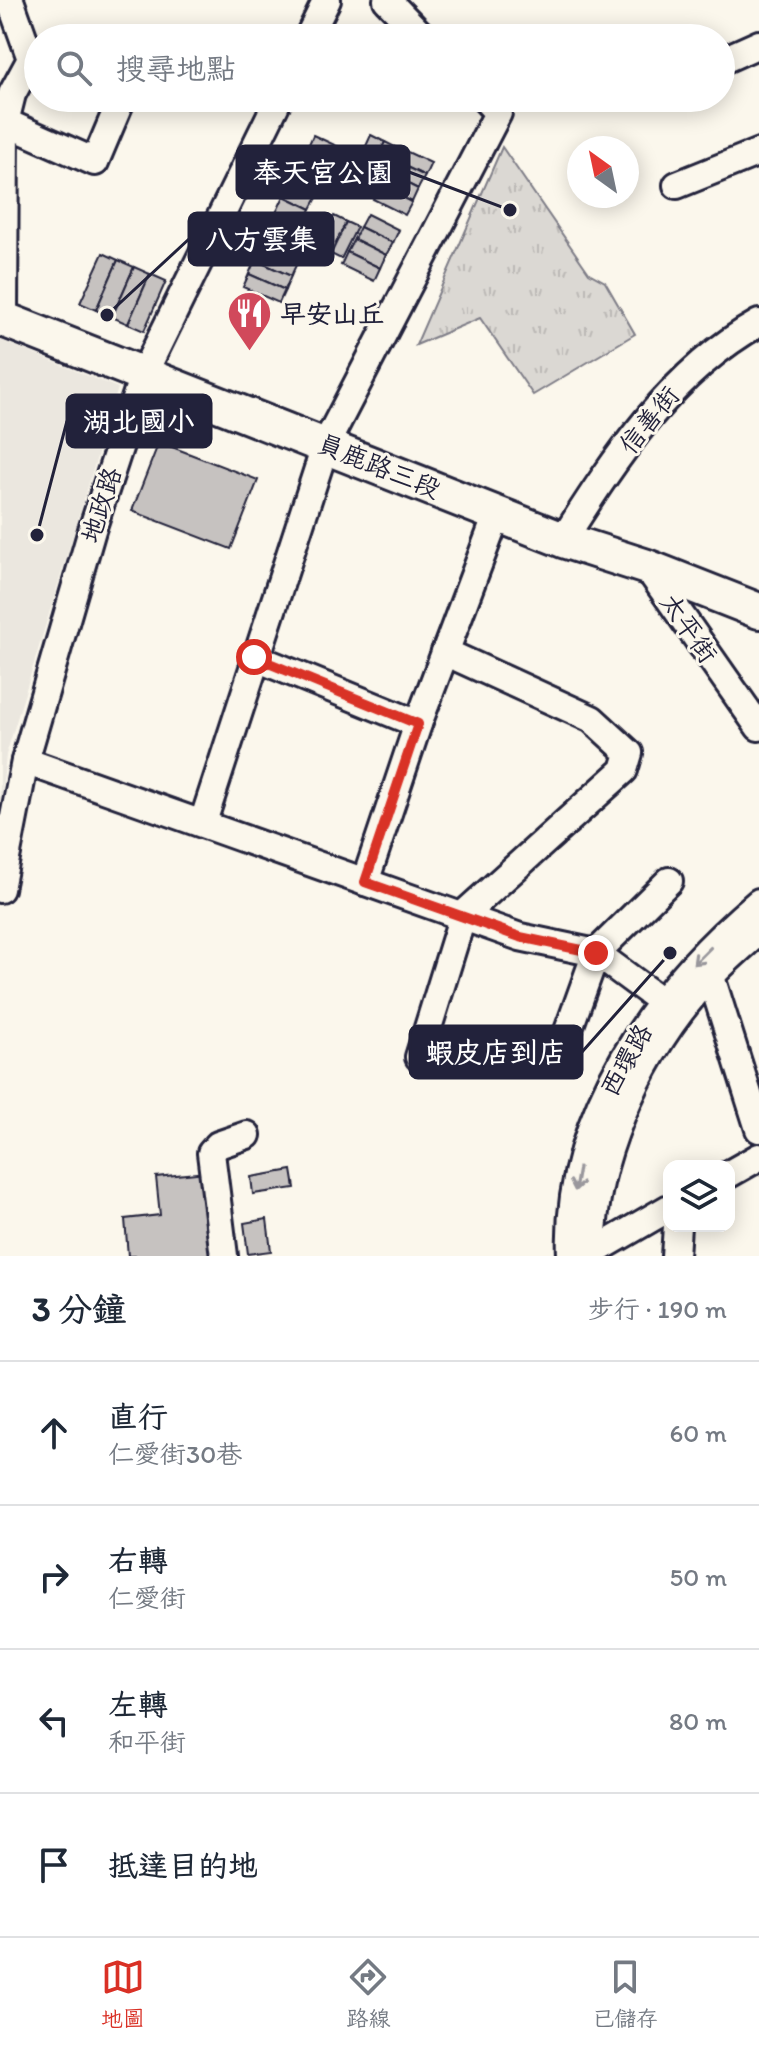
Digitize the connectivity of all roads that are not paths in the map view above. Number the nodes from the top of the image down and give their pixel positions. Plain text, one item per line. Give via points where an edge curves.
1 (10, 0) edge
2 (327, 0) edge
3 (387, 0) edge
4 (315, 24) edge
5 (410, 24) edge
6 (24, 39) edge
7 (759, 44) edge
8 (735, 55) edge
9 (24, 72) edge
10 (116, 112) edge
11 (272, 112) edge
12 (488, 112) edge
13 (2, 121) edge
14 (759, 152) edge
15 (677, 185) dead end
16 (2, 318) edge
17 (759, 323) edge
18 (143, 375) junction
19 (326, 444) junction
20 (497, 515) junction
21 (563, 540) junction
22 (647, 567) junction
23 (759, 611) edge
24 (445, 652) junction
25 (254, 657) junction
26 (418, 724) junction
27 (759, 727) edge
28 (25, 761) junction
29 (203, 822) junction
30 (669, 881) dead end
31 (365, 882) junction
32 (0, 889) edge
33 (759, 902) edge
34 (463, 915) junction
35 (759, 931) edge
36 (596, 953) junction
37 (711, 977) junction
38 (661, 1001) junction
39 (559, 1056) dead end
40 (419, 1057) dead end
41 (759, 1129) edge
42 (247, 1135) dead end
43 (759, 1157) edge
44 (735, 1171) edge
45 (663, 1211) edge
46 (570, 1223) junction
47 (677, 1232) edge
48 (586, 1255) edge
49 (224, 1256) edge
50 (557, 1256) edge
51 (675, 1256) edge

1 - 6 street
2 - 4 street
3 - 5 street
7 - 8 street
9 - 13 street
10 - 13 street via 95,162
11 - 18 street, 地政路
12 - 19 street
13 - 16 street
14 - 15 street
16 - 18 main road, 員鹿路三段
17 - 21 street, 信善街 via 696,366 653,411
18 - 19 main road, 員鹿路三段
18 - 28 street, 地政路
19 - 20 main road, 員鹿路三段
19 - 25 street
20 - 21 main road, 員鹿路三段
20 - 24 street
21 - 22 main road, 員鹿路三段
22 - 23 main road, 員鹿路三段
22 - 27 street, 太平街
24 - 26 street
24 - 34 street via 592,719 629,753 624,770
25 - 26 street
25 - 29 street
26 - 31 street
28 - 29 street
28 - 32 street, 地政路
29 - 31 street
30 - 36 street
31 - 34 street
33 -> 38 street, 西環路
34 - 36 street via 520,937
34 - 40 street
35 - 37 street, 西環路
36 - 38 street
36 - 39 street
37 - 41 street
37 - 48 street, 西環路 via 658,1042 611,1141
38 -> 46 street, 西環路 via 637,1033 595,1120 578,1168
42 - 49 street via 218,1145 211,1153
43 - 44 street
45 - 48 street
46 - 48 street, 西環路
46 - 50 street
47 - 51 street

